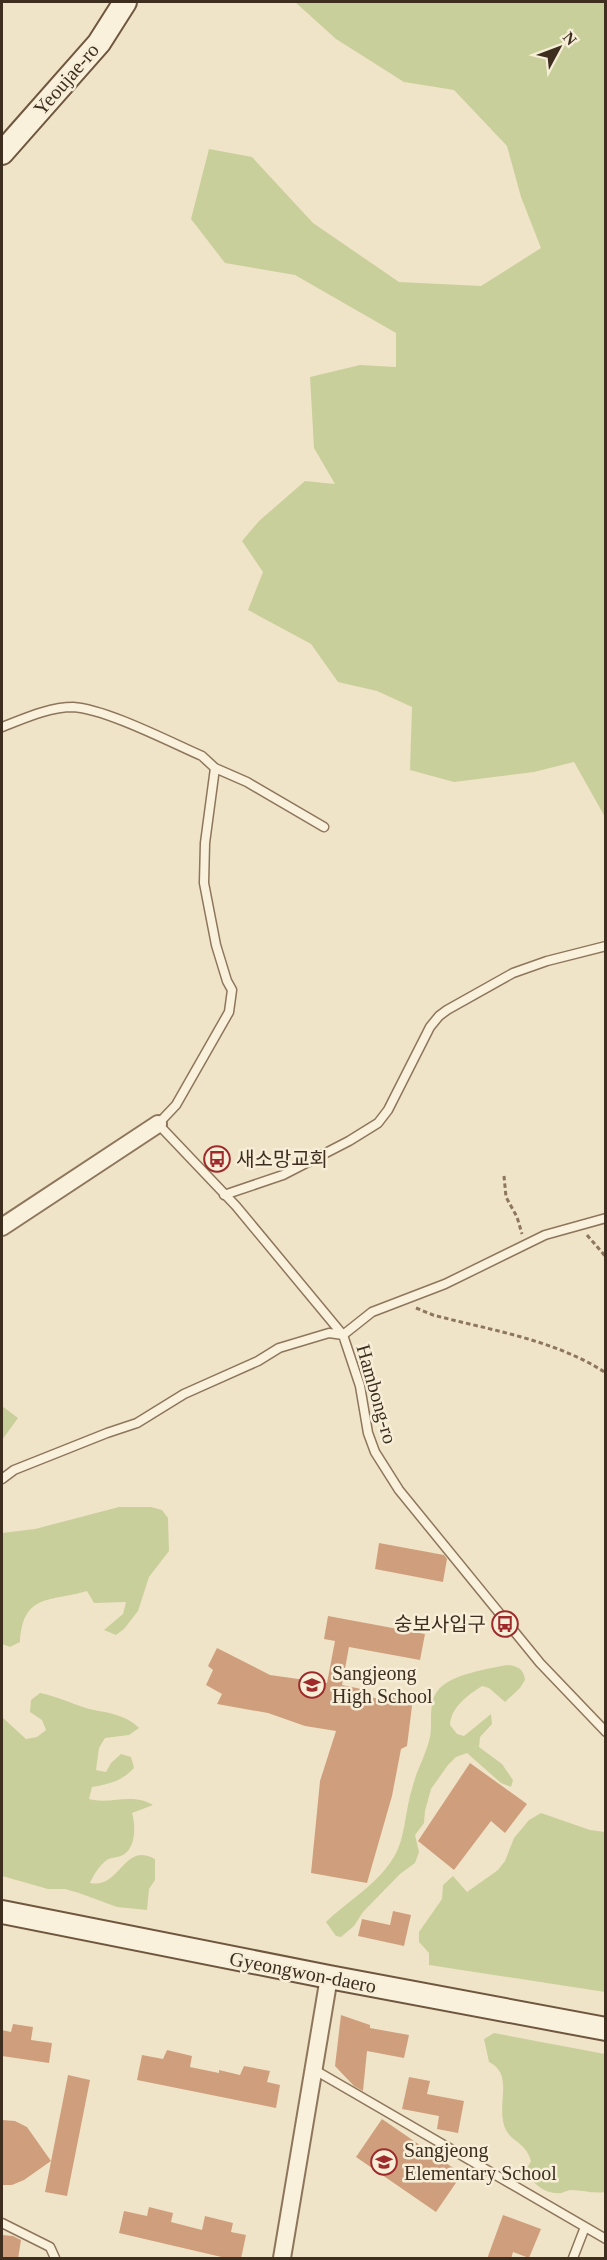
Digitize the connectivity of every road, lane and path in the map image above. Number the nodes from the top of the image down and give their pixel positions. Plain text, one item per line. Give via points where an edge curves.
1 (126, 2) edge
2 (2, 153) edge
3 (2, 727) edge
4 (215, 768) junction
5 (324, 827) dead end
6 (606, 946) edge
7 (158, 1124) junction
8 (504, 1176) dead end
9 (224, 1195) junction
10 (606, 1218) edge
11 (579, 1225) junction
12 (2, 1227) edge
13 (525, 1244) junction
14 (606, 1257) edge
15 (405, 1299) junction
16 (343, 1335) junction
17 (606, 1373) edge
18 (2, 1479) edge
19 (606, 1732) edge
20 (2, 1912) edge
21 (329, 1977) junction
22 (606, 2029) edge
23 (312, 2068) junction
24 (2, 2223) edge
25 (585, 2227) junction
26 (606, 2239) edge
27 (55, 2259) edge
28 (282, 2259) edge
29 (573, 2259) edge

1 - 2 main road, Yeoujae-ro via 99,43
3 - 4 lane via 73,707 100,714 202,756
4 - 5 lane
4 - 7 lane via 204,843 204,882 216,945 232,990 229,1012 176,1105
6 - 9 lane via 513,973 439,1016 378,1123 283,1175
7 - 9 lane, Hambong-ro
7 - 12 street
8 - 13 path via 506,1197 518,1217
9 - 16 lane, Hambong-ro
10 - 11 lane
11 - 13 lane
11 - 14 path
13 - 15 lane via 445,1284
15 - 16 lane via 372,1312
15 - 17 path via 433,1315 561,1350
16 - 18 lane via 329,1333 279,1348 184,1394 137,1424 106,1432 14,1470
16 - 19 lane, Hambong-ro via 360,1386 368,1433 399,1490 540,1663
20 - 21 main road, Gyeongwon-daero
21 - 22 main road, Gyeongwon-daero
21 - 23 street
23 - 25 lane
23 - 28 street
24 - 27 lane via 50,2247
25 - 26 lane
25 - 29 lane

